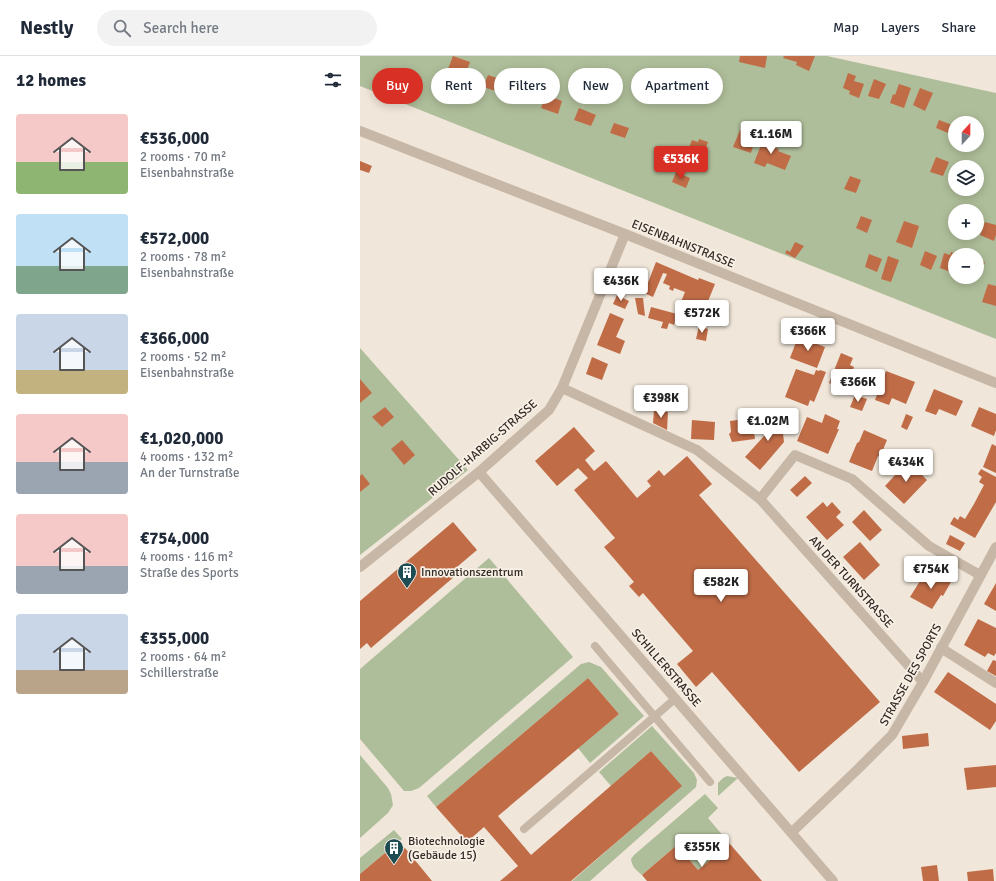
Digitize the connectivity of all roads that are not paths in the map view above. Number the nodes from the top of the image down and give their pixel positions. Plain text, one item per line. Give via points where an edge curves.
1 (360, 131) edge
2 (625, 234) junction
3 (996, 383) edge
4 (562, 388) junction
5 (479, 472) junction
6 (760, 499) junction
7 (996, 547) edge
8 (360, 567) edge
9 (980, 575) junction
10 (595, 646) dead end
11 (941, 648) junction
12 (923, 682) junction
13 (996, 683) edge
14 (676, 698) junction
15 (654, 717) junction
16 (710, 782) dead end
17 (524, 829) dead end
18 (792, 832) junction
19 (833, 881) edge

1 - 2 street, EISENBAHNSTRASSE
2 - 3 street, EISENBAHNSTRASSE
2 - 4 street, RUDOLF-HARBIG-STRASSE
4 - 5 street, RUDOLF-HARBIG-STRASSE via 549,410
4 - 6 street, AN DER TURNSTRASSE via 696,450
5 - 8 street, RUDOLF-HARBIG-STRASSE
5 - 14 street, SCHILLERSTRASSE
6 - 9 street via 795,455 852,479 929,546
6 - 12 street, AN DER TURNSTRASSE
7 - 9 street, STRASSE DES SPORTS
9 - 11 street, STRASSE DES SPORTS
10 - 15 lane
11 - 12 street, STRASSE DES SPORTS
11 - 13 street
12 - 18 street, STRASSE DES SPORTS via 892,735
14 - 15 lane
14 - 18 street, SCHILLERSTRASSE
15 - 16 lane
15 - 17 lane
18 - 19 street, SCHILLERSTRASSE

